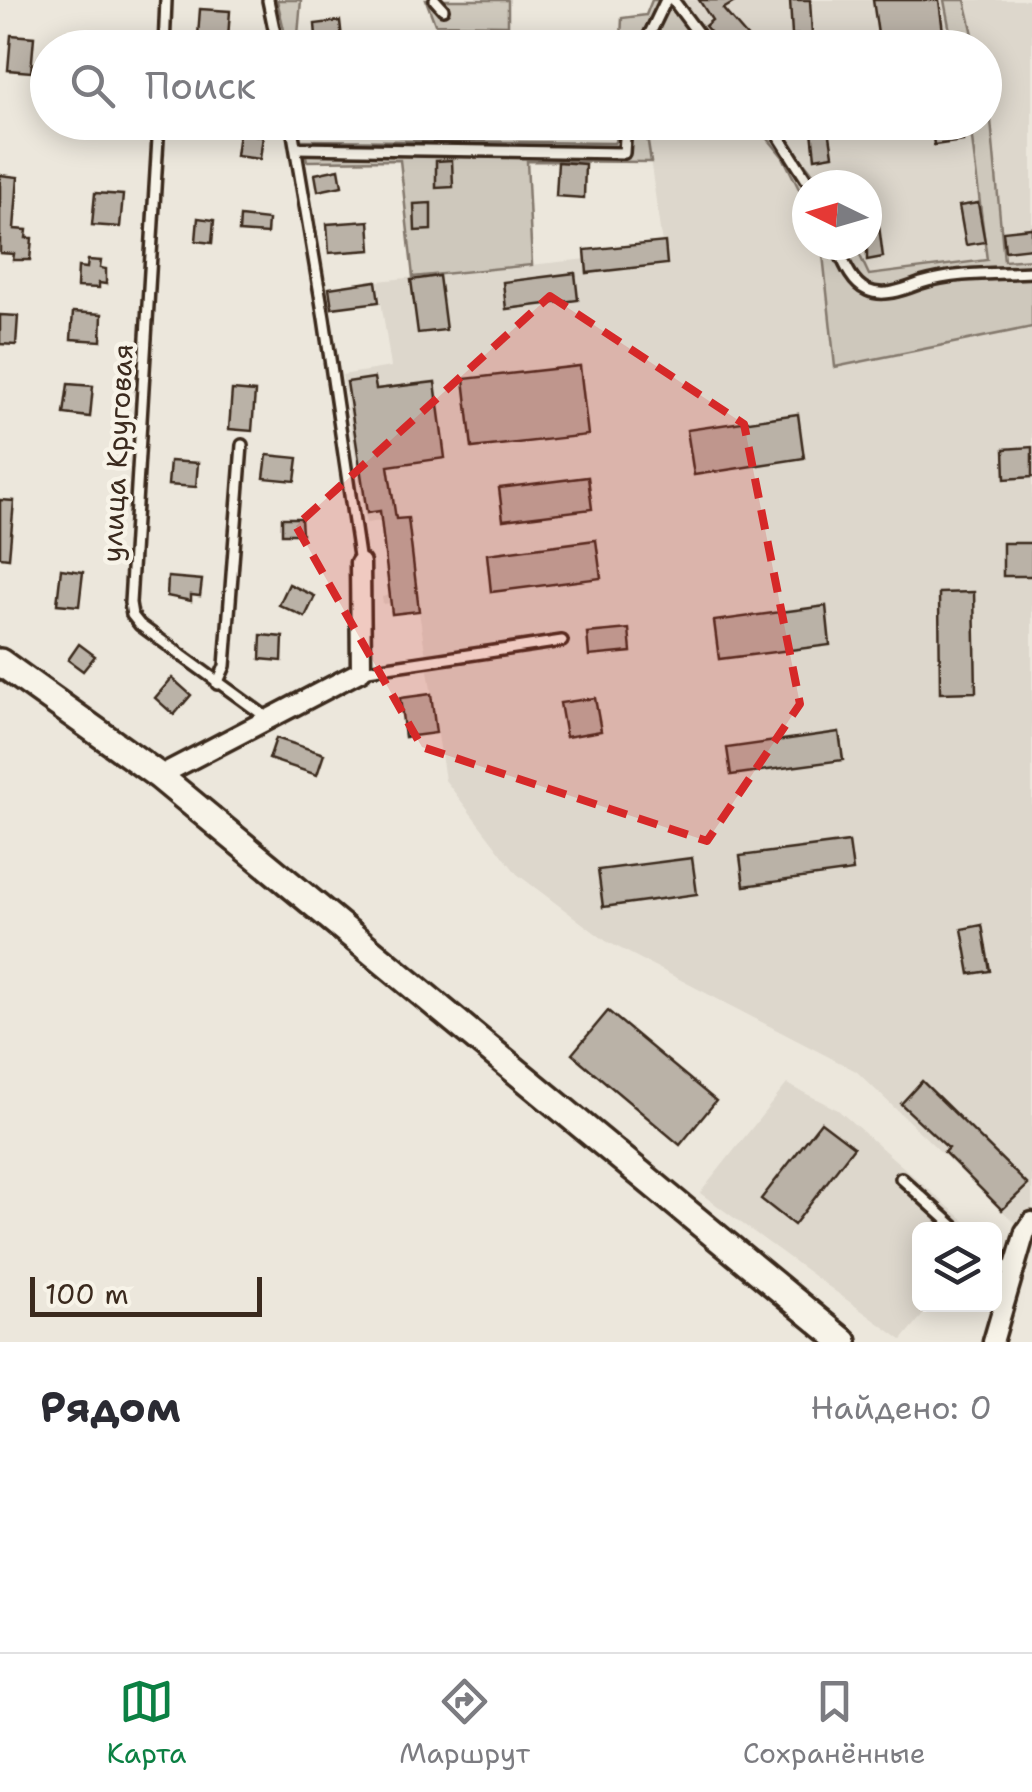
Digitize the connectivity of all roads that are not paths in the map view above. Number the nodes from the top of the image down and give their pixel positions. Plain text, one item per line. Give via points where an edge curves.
1 (166, 0) edge
2 (435, 0) edge
3 (669, 0) edge
4 (270, 1) edge
5 (443, 9) dead end
6 (165, 30) edge
7 (275, 30) edge
8 (653, 30) edge
9 (694, 30) edge
10 (158, 140) edge
11 (294, 140) edge
12 (625, 140) edge
13 (781, 140) edge
14 (296, 148) junction
15 (800, 170) edge
16 (843, 260) edge
17 (1032, 272) edge
18 (242, 445) dead end
19 (360, 564) joint
20 (562, 640) dead end
21 (0, 662) edge
22 (360, 671) junction
23 (217, 684) junction
24 (269, 719) junction
25 (159, 776) junction
26 (901, 1178) dead end
27 (949, 1222) edge
28 (1032, 1222) edge
29 (1002, 1266) edge
30 (1014, 1274) junction
31 (844, 1342) edge
32 (993, 1342) edge

1 - 6 lane
2 - 5 lane
3 - 8 lane
3 - 9 lane
4 - 7 lane
10 - 23 lane, улица Круговая via 130,603 140,625
11 - 14 lane
12 - 14 lane via 624,154
13 - 15 lane
14 - 19 lane
16 - 17 lane via 863,289 877,293 952,275
18 - 23 lane via 225,666
19 - 22 street
20 - 22 lane
21 - 25 street
22 - 24 street
23 - 24 lane, улица Круговая
24 - 25 street
25 - 31 street
26 - 27 lane
28 - 30 street
29 - 30 lane
30 - 32 street

